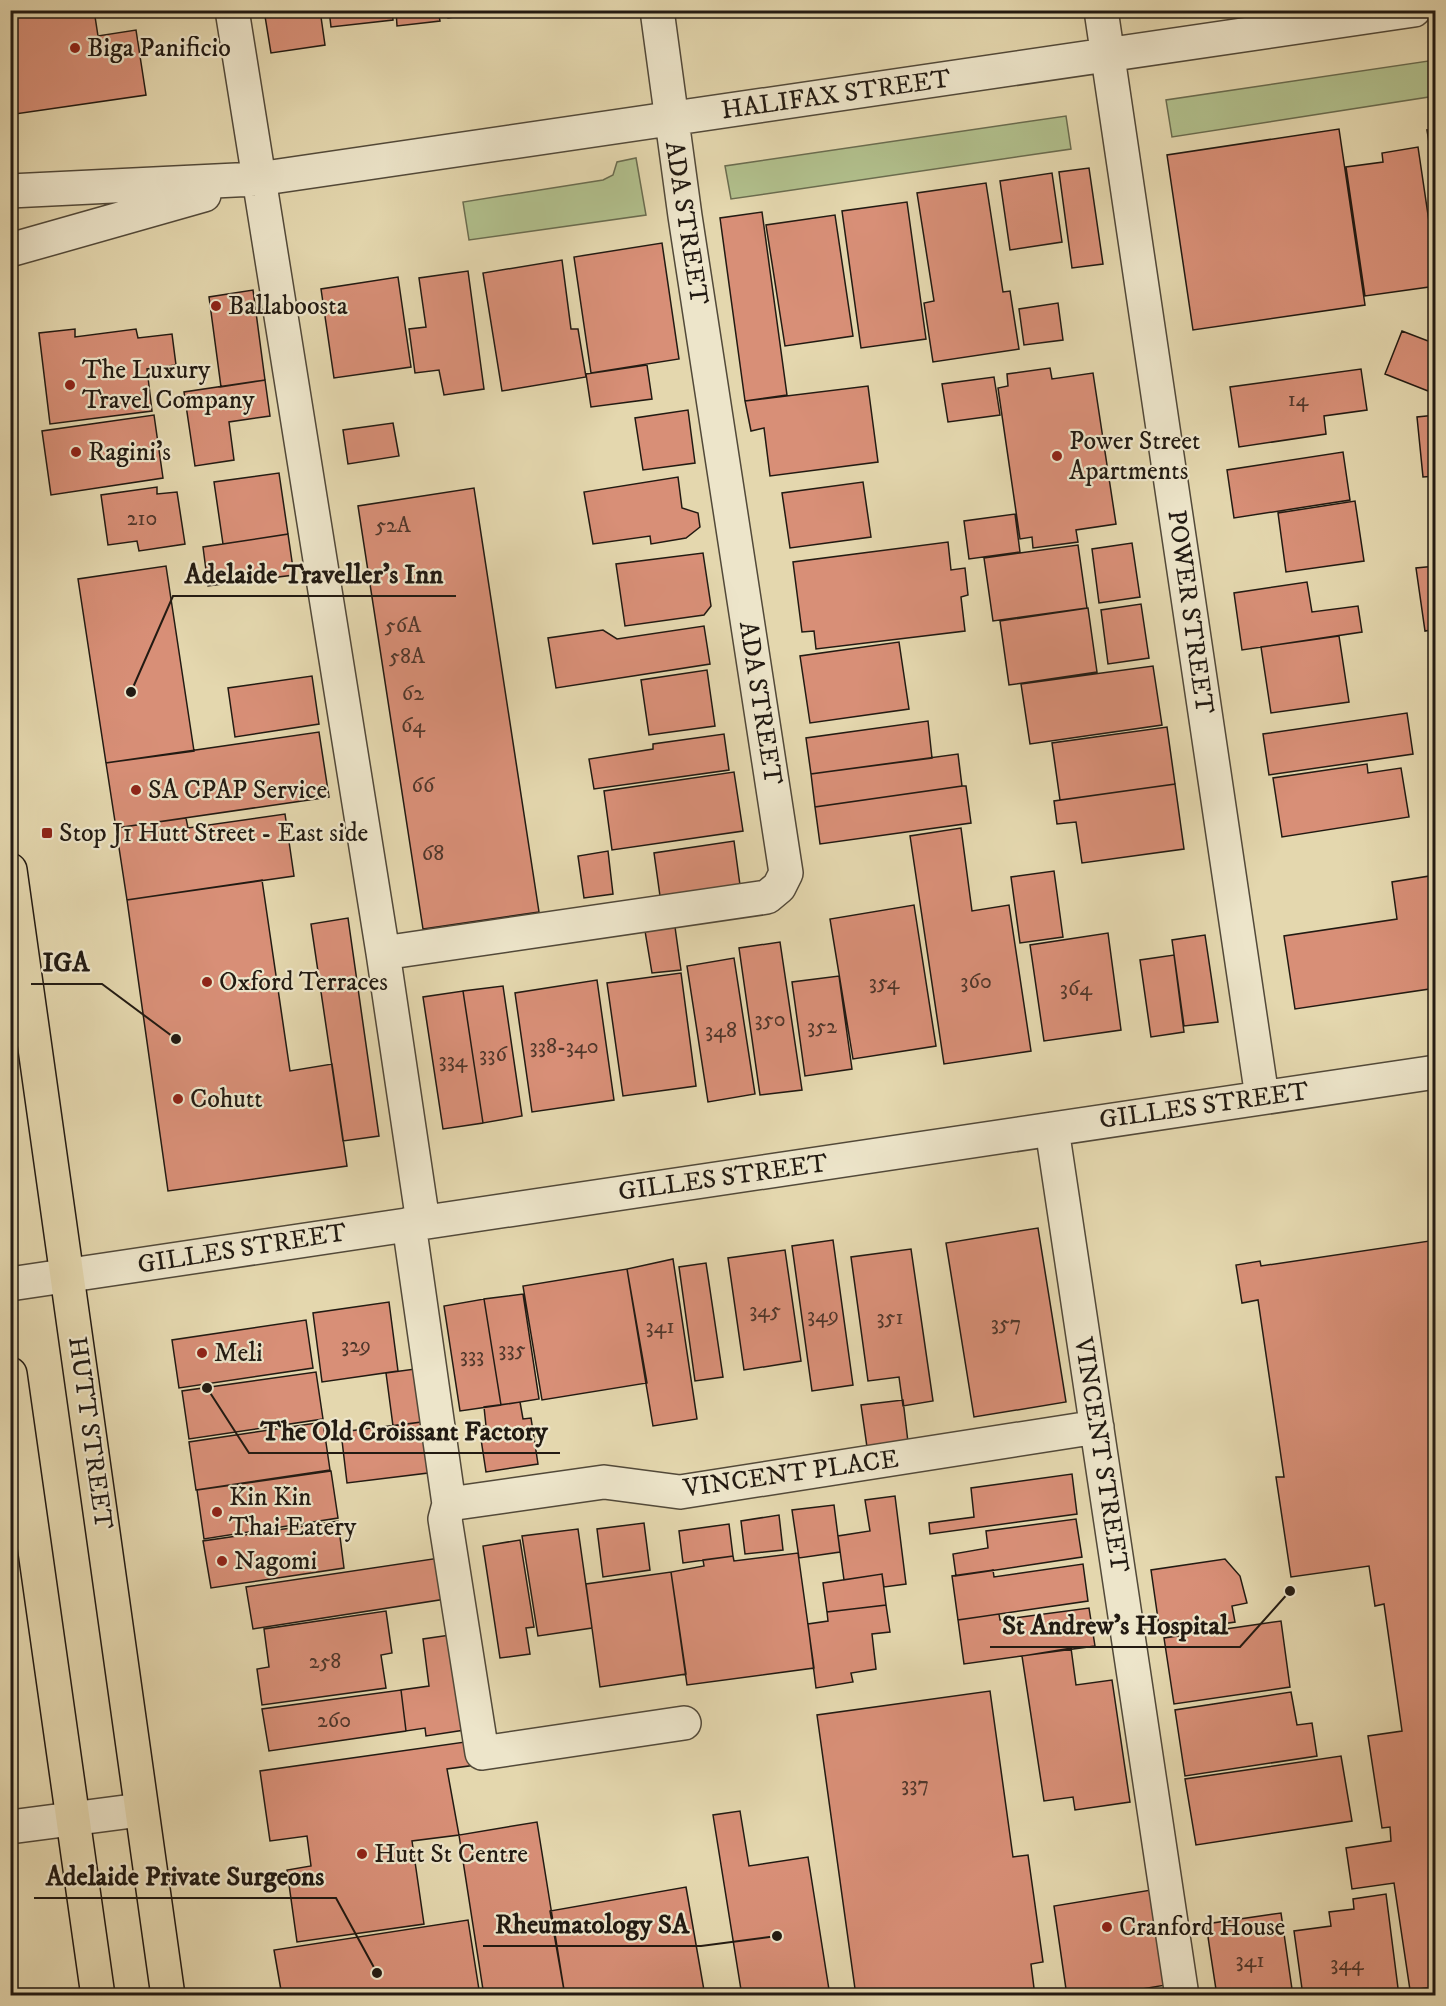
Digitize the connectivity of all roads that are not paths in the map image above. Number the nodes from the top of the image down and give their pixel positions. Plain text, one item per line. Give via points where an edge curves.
1 (232, 10) edge
2 (657, 10) edge
3 (1101, 10) edge
4 (1414, 10) edge
5 (1107, 56) junction
6 (671, 120) junction
7 (258, 179) junction
8 (10, 190) edge
9 (10, 250) edge
10 (10, 870) edge
11 (383, 953) junction
12 (1436, 1072) edge
13 (1262, 1097) junction
14 (1052, 1129) junction
15 (416, 1223) junction
16 (69, 1275) junction
17 (10, 1284) edge
18 (10, 1374) edge
19 (1097, 1427) junction
20 (449, 1504) junction
21 (684, 1723) dead end
22 (140, 1810) junction
23 (75, 1819) junction
24 (10, 1827) edge
25 (98, 1995) edge
26 (168, 1995) edge
27 (1182, 1995) edge

1 - 7 street
2 - 6 street, ADA STREET
3 - 5 street, POWER STREET
4 - 5 street, HALIFAX STREET
5 - 6 street, HALIFAX STREET
5 - 13 street, POWER STREET
6 - 7 street, HALIFAX STREET
6 - 11 street, ADA STREET via 786,873 779,887 767,897
7 - 8 street, HALIFAX STREET
7 - 9 street, HALIFAX STREET
7 - 11 street
10 - 16 main road, HUTT STREET
11 - 15 street
12 - 13 street, GILLES STREET
13 - 14 street, GILLES STREET
14 - 15 street, GILLES STREET
14 - 19 street, VINCENT STREET
15 - 16 street, GILLES STREET
15 - 20 street
16 - 17 street, GILLES STREET
16 - 22 main road, HUTT STREET
18 - 23 main road
19 - 20 street, VINCENT PLACE via 680,1492 604,1482
19 - 27 street, VINCENT STREET
20 - 21 street via 445,1519 482,1753
22 - 23 street
22 - 26 main road, HUTT STREET
23 - 24 street
23 - 25 main road

